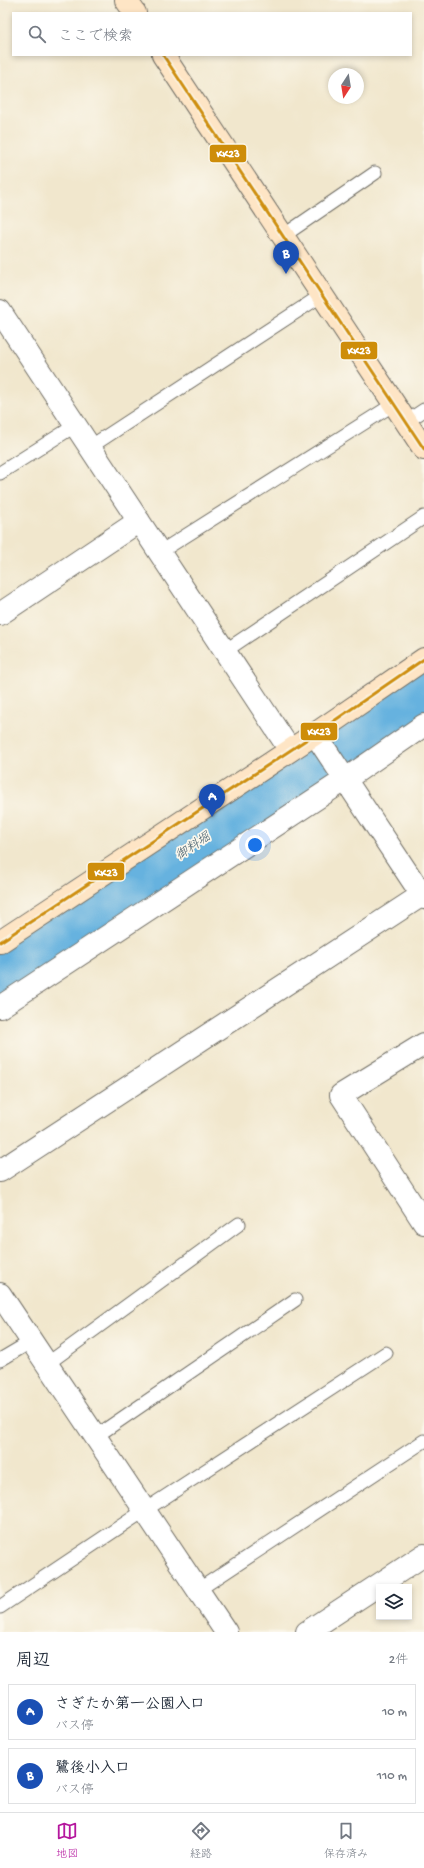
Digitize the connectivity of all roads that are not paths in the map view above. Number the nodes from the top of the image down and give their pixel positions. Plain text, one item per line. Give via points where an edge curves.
1 (126, 0) edge
2 (134, 12) edge
3 (163, 56) edge
4 (375, 173) dead end
5 (282, 236) junction
6 (322, 296) junction
7 (0, 311) edge
8 (394, 404) junction
9 (424, 410) edge
10 (406, 422) junction
11 (76, 425) junction
12 (90, 447) junction
13 (424, 449) edge
14 (0, 473) edge
15 (424, 517) edge
16 (139, 521) junction
17 (160, 552) junction
18 (0, 614) edge
19 (225, 651) junction
20 (424, 659) edge
21 (424, 725) edge
22 (318, 738) junction
23 (290, 750) junction
24 (342, 774) junction
25 (423, 897) edge
26 (0, 942) edge
27 (0, 1007) edge
28 (424, 1044) edge
29 (0, 1171) edge
30 (424, 1223) edge
31 (239, 1224) dead end
32 (0, 1294) edge
33 (295, 1300) dead end
34 (32, 1341) junction
35 (386, 1353) dead end
36 (0, 1360) edge
37 (47, 1364) junction
38 (95, 1437) junction
39 (424, 1440) edge
40 (145, 1510) junction
41 (424, 1555) edge
42 (198, 1590) junction
43 (0, 1607) edge
44 (226, 1632) edge
45 (307, 1632) edge

1 - 2 street
3 - 5 street
4 - 5 lane
5 - 6 street
6 - 8 street
6 - 12 lane
7 - 11 street
8 - 10 street
8 - 17 lane
9 - 10 lane
10 - 13 street
11 - 12 street
11 - 14 lane
12 - 16 street
15 - 19 lane
16 - 17 street
16 - 18 street
17 - 19 street
19 - 23 street
20 - 22 street
21 - 24 street
22 - 23 street
22 - 24 street
23 - 26 street
24 - 25 street
24 - 27 street
25 - 29 street
28 - 30 street via 341,1095
31 - 37 lane
32 - 34 street
33 - 38 lane
34 - 36 lane
34 - 37 street
35 - 40 lane
37 - 38 street
38 - 40 street
39 - 42 lane
40 - 42 street
40 - 43 lane
41 - 45 street
42 - 44 street

